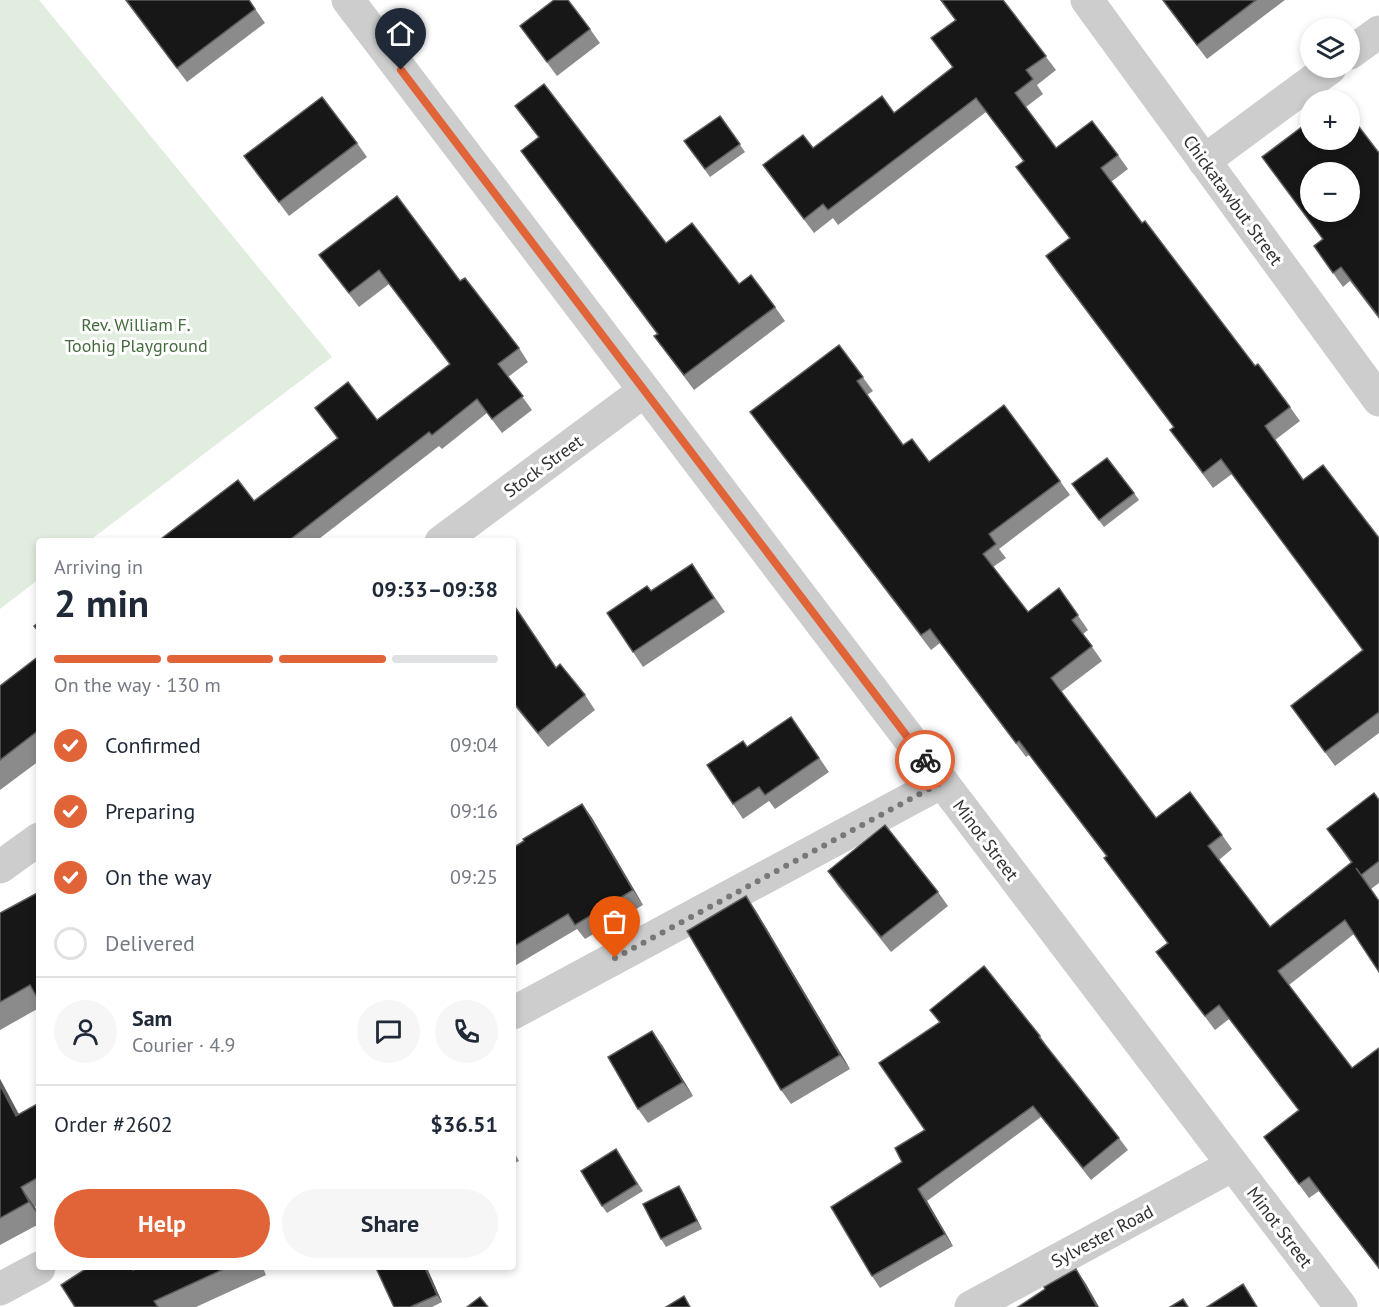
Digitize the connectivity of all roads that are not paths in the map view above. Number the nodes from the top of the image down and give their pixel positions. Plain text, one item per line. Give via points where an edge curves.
1 (348, 0) edge
2 (1087, 0) edge
3 (1379, 32) edge
4 (1360, 46) edge
5 (1316, 78) edge
6 (1204, 160) junction
7 (644, 391) junction
8 (1379, 400) edge
9 (446, 538) edge
10 (942, 782) junction
11 (36, 841) edge
12 (0, 867) edge
13 (516, 1011) edge
14 (1233, 1165) junction
15 (36, 1270) edge
16 (0, 1289) edge
17 (971, 1307) edge
18 (1341, 1307) edge

1 - 7 street, Minot Street
2 - 6 street, Chickatawbut Street
3 - 4 street
5 - 6 street
6 - 8 street, Chickatawbut Street
7 - 9 street, Stock Street
7 - 10 street, Minot Street
10 - 13 street
10 - 14 street, Minot Street
11 - 12 street
14 - 17 street, Sylvester Road
14 - 18 street, Minot Street
15 - 16 street

